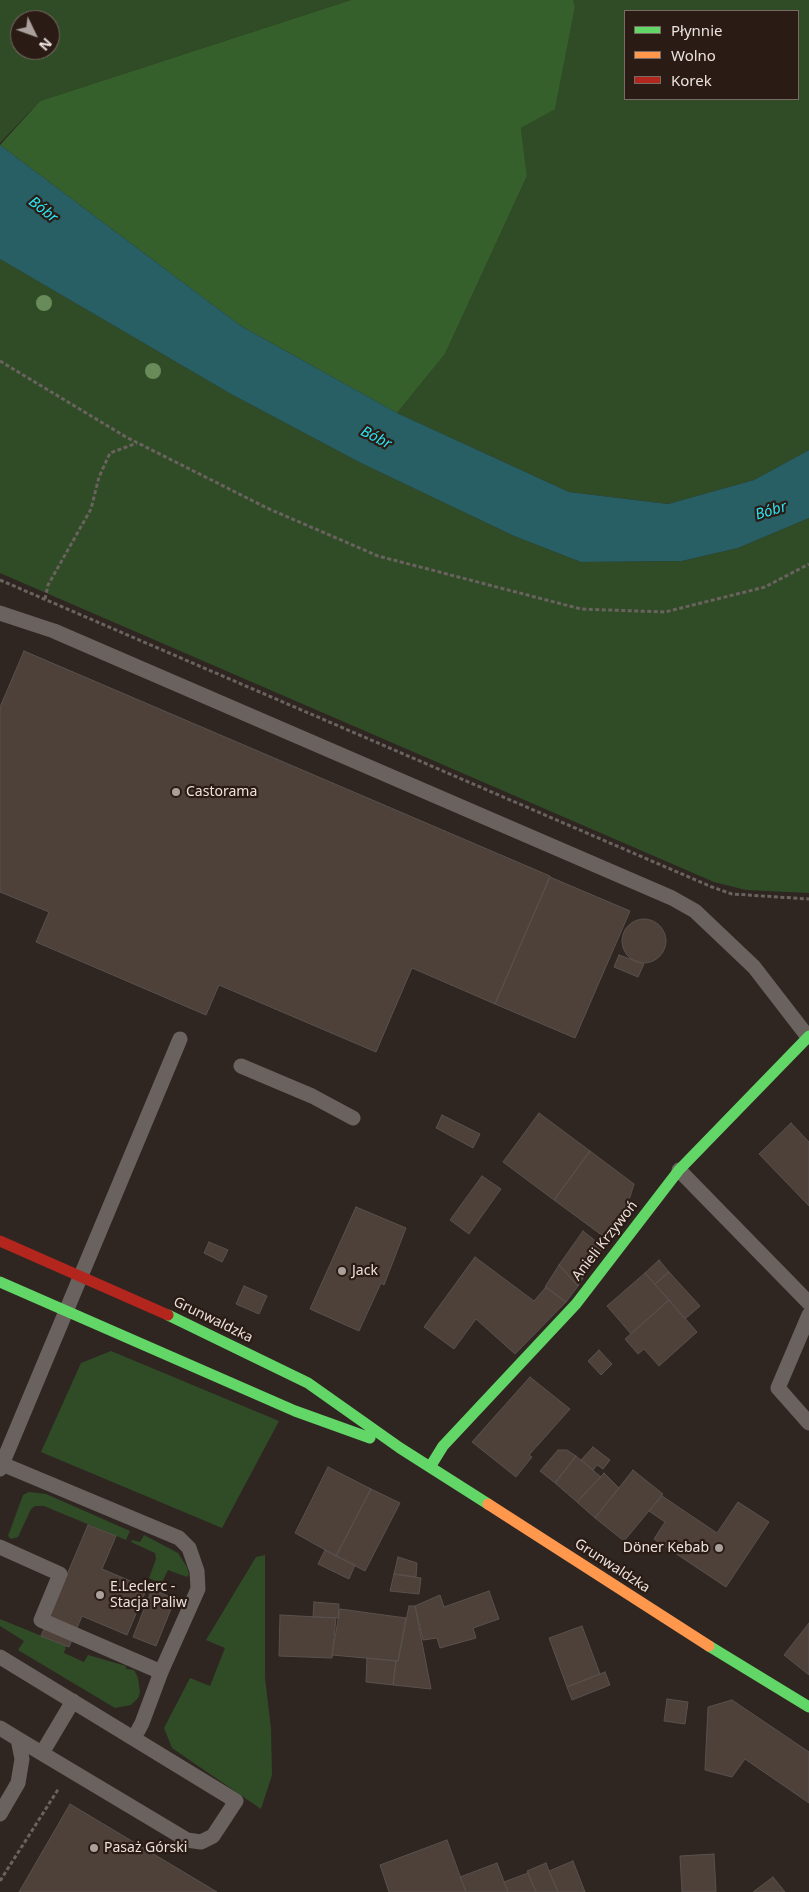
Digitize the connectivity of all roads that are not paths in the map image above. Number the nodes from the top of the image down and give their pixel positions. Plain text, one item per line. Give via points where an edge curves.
1 (0, 613) edge
2 (808, 1037) edge
3 (180, 1038) dead end
4 (241, 1066) dead end
5 (354, 1118) dead end
6 (679, 1170) junction
7 (0, 1241) edge
8 (81, 1276) junction
9 (0, 1282) edge
10 (809, 1304) edge
11 (65, 1310) junction
12 (809, 1315) edge
13 (809, 1423) edge
14 (400, 1448) junction
15 (1, 1466) edge
16 (430, 1468) junction
17 (0, 1548) edge
18 (0, 1657) edge
19 (161, 1672) junction
20 (73, 1701) junction
21 (809, 1706) edge
22 (0, 1728) edge
23 (134, 1738) junction
24 (18, 1739) junction
25 (42, 1753) junction
26 (0, 1814) edge

1 - 2 lane via 54,631 672,898 701,916 754,967
2 - 6 street, Anieli Krzywoń
3 - 8 lane
4 - 5 lane
6 - 10 lane
6 - 16 street, Anieli Krzywoń via 576,1304 444,1446
7 - 8 street, Grunwaldzka
8 - 11 lane
8 - 14 street, Grunwaldzka via 308,1383
9 - 11 street, Grunwaldzka
11 - 14 street, Grunwaldzka via 293,1417
11 - 15 lane
12 - 13 lane via 778,1388
14 - 16 street, Grunwaldzka
15 - 19 lane via 179,1538 189,1548 198,1589
16 - 21 street, Grunwaldzka via 675,1625
17 - 19 lane via 60,1574 41,1620
18 - 20 lane
19 - 23 lane
20 - 23 lane
20 - 25 lane
22 - 24 lane
23 - 25 lane via 236,1800 213,1836 201,1842 187,1840
24 - 25 lane
24 - 26 lane via 22,1759 18,1783

